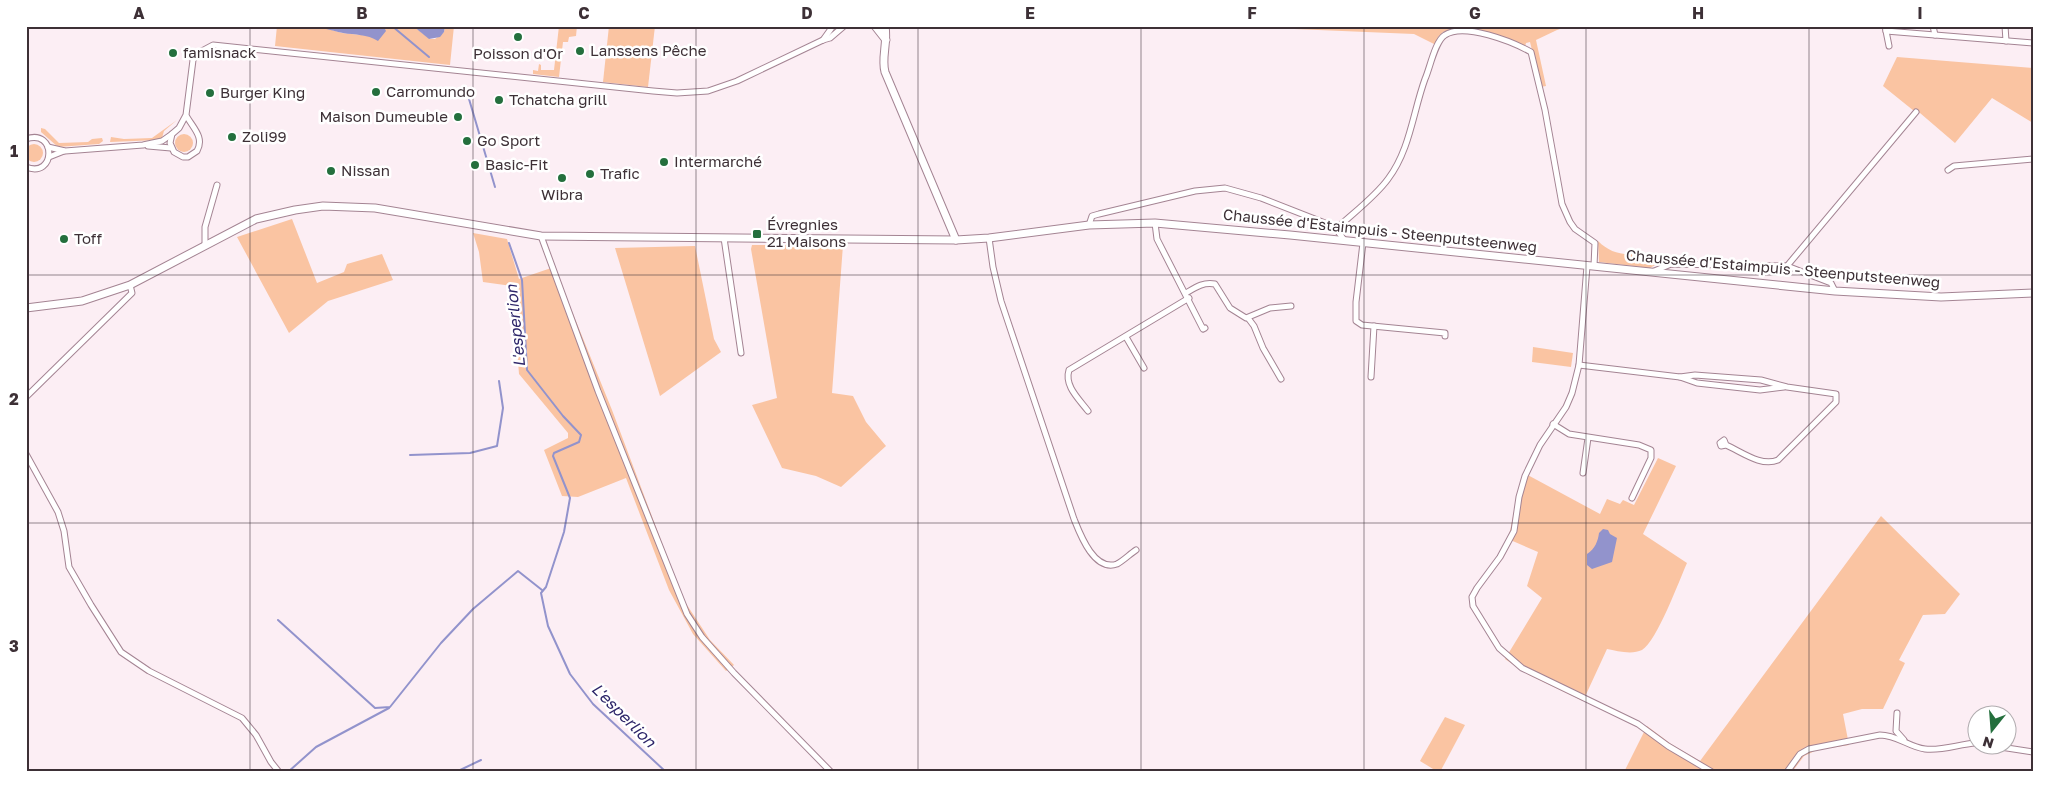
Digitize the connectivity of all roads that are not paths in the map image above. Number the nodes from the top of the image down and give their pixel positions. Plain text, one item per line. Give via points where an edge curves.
1 (833, 26) edge
2 (844, 26) edge
3 (875, 26) edge
4 (885, 26) edge
5 (1933, 26) edge
6 (2005, 26) edge
7 (1886, 28) edge
8 (1935, 35) junction
9 (823, 40) junction
10 (886, 41) junction
11 (2006, 41) junction
12 (2033, 43) edge
13 (1889, 46) dead end
14 (1916, 112) dead end
15 (186, 115) junction
16 (179, 128) junction
17 (192, 129) junction
18 (172, 134) junction
19 (26, 139) edge
20 (143, 145) junction
21 (48, 147) junction
22 (171, 148) junction
23 (65, 151) junction
24 (49, 157) junction
25 (2033, 159) edge
26 (26, 167) edge
27 (1948, 170) dead end
28 (218, 186) dead end
29 (1155, 223) junction
30 (1089, 224) junction
31 (1336, 229) junction
32 (541, 236) junction
33 (724, 238) junction
34 (989, 238) junction
35 (956, 240) junction
36 (1344, 240) junction
37 (1363, 243) junction
38 (205, 244) junction
39 (1591, 266) junction
40 (1788, 266) junction
41 (1652, 272) junction
42 (130, 285) junction
43 (1835, 291) junction
44 (2033, 293) edge
45 (1187, 296) junction
46 (1291, 306) dead end
47 (26, 308) edge
48 (1248, 318) junction
49 (1374, 326) junction
50 (1205, 328) dead end
51 (1446, 336) dead end
52 (1126, 338) junction
53 (741, 353) dead end
54 (1579, 365) junction
55 (1144, 368) dead end
56 (1371, 377) dead end
57 (1680, 377) junction
58 (1281, 379) dead end
59 (1787, 387) junction
60 (26, 397) edge
61 (1088, 411) dead end
62 (1553, 424) junction
63 (1588, 438) junction
64 (1726, 445) dead end
65 (26, 454) edge
66 (1583, 473) dead end
67 (1632, 498) dead end
68 (1136, 550) dead end
69 (1897, 712) dead end
70 (1905, 740) junction
71 (1966, 745) edge
72 (2016, 749) edge
73 (2033, 752) edge
74 (279, 772) edge
75 (831, 772) edge
76 (1712, 772) edge
77 (1787, 772) edge

1 - 9 street
2 - 9 street
3 - 10 main road
4 - 10 main road
5 - 8 street
6 - 11 street
7 - 8 street
7 - 13 street
8 - 11 street
9 - 15 street via 737,81 693,93 213,45 198,53 193,60
10 - 35 main road via 885,72
11 - 12 street
14 - 40 street
15 - 16 street
15 - 17 street
16 - 17 street
16 - 18 street
17 - 22 street via 199,136 197,151 183,157
18 - 20 street via 162,141
18 - 22 street
19 - 21 street via 37,138
20 - 22 street
20 - 23 street
21 - 23 street
21 - 24 street
23 - 24 street
24 - 26 street via 40,168
25 - 27 street via 1954,166
28 - 38 street via 205,227
29 - 30 main road, Chaussée d'Estaimpuis - Steenputsteenweg
29 - 36 main road, Chaussée d'Estaimpuis - Steenputsteenweg
29 - 45 street via 1157,239
30 - 31 street via 1092,216 1099,214 1195,191 1225,188 1261,198
30 - 34 main road, Chaussée d'Estaimpuis - Steenputsteenweg
31 - 36 street
31 - 39 street via 1379,190 1396,165 1438,44 1444,35 1458,32 1487,34 1531,52 1562,204 1575,229 1595,243
32 - 33 main road, Chaussée d'Estaimpuis - Steenputsteenweg
32 - 38 main road, Chaussée d'Estaimpuis - Steenputsteenweg via 375,208 323,206 256,219
32 - 75 street via 598,391 687,614 702,637 734,673
33 - 35 main road, Chaussée d'Estaimpuis - Steenputsteenweg
33 - 53 street
34 - 35 main road, Chaussée d'Estaimpuis - Steenputsteenweg
34 - 68 street via 1001,301 1085,545 1098,560 1110,564 1116,564
36 - 37 main road, Chaussée d'Estaimpuis - Steenputsteenweg
37 - 39 main road, Chaussée d'Estaimpuis - Steenputsteenweg
37 - 49 street via 1356,321
38 - 42 main road, Chaussée d'Estaimpuis - Steenputsteenweg
39 - 41 main road, Chaussée d'Estaimpuis - Steenputsteenweg
39 - 54 street
40 - 41 street via 1672,264
40 - 43 street via 1831,283
41 - 43 main road, Chaussée d'Estaimpuis - Steenputsteenweg
42 - 47 main road, Chaussée d'Estaimpuis - Steenputsteenweg via 82,301
42 - 60 street via 132,293
43 - 44 main road, Chaussée d'Estaimpuis - Steenputsteenweg via 1941,298
45 - 48 street via 1201,284 1215,284 1230,308
45 - 50 street
45 - 52 street
46 - 48 street via 1270,308
48 - 58 street
49 - 51 street via 1446,333
49 - 56 street
52 - 55 street
52 - 61 street via 1070,370 1068,383
54 - 57 street
54 - 62 street via 1566,407
57 - 59 street via 1695,375 1762,380
57 - 59 street via 1696,383 1760,390
59 - 64 street via 1836,394 1836,402 1778,460 1760,460
62 - 63 street via 1569,434
62 - 76 street via 1525,476 1518,497 1514,531 1472,597 1476,615 1499,648 1522,668 1638,724
63 - 66 street
63 - 67 street via 1651,450 1651,458
65 - 74 street via 58,512 69,567 121,652 149,671 242,718
69 - 70 street via 1896,730
70 - 71 street via 1923,749 1934,750
70 - 77 street via 1880,735 1820,745 1800,754
72 - 73 street

